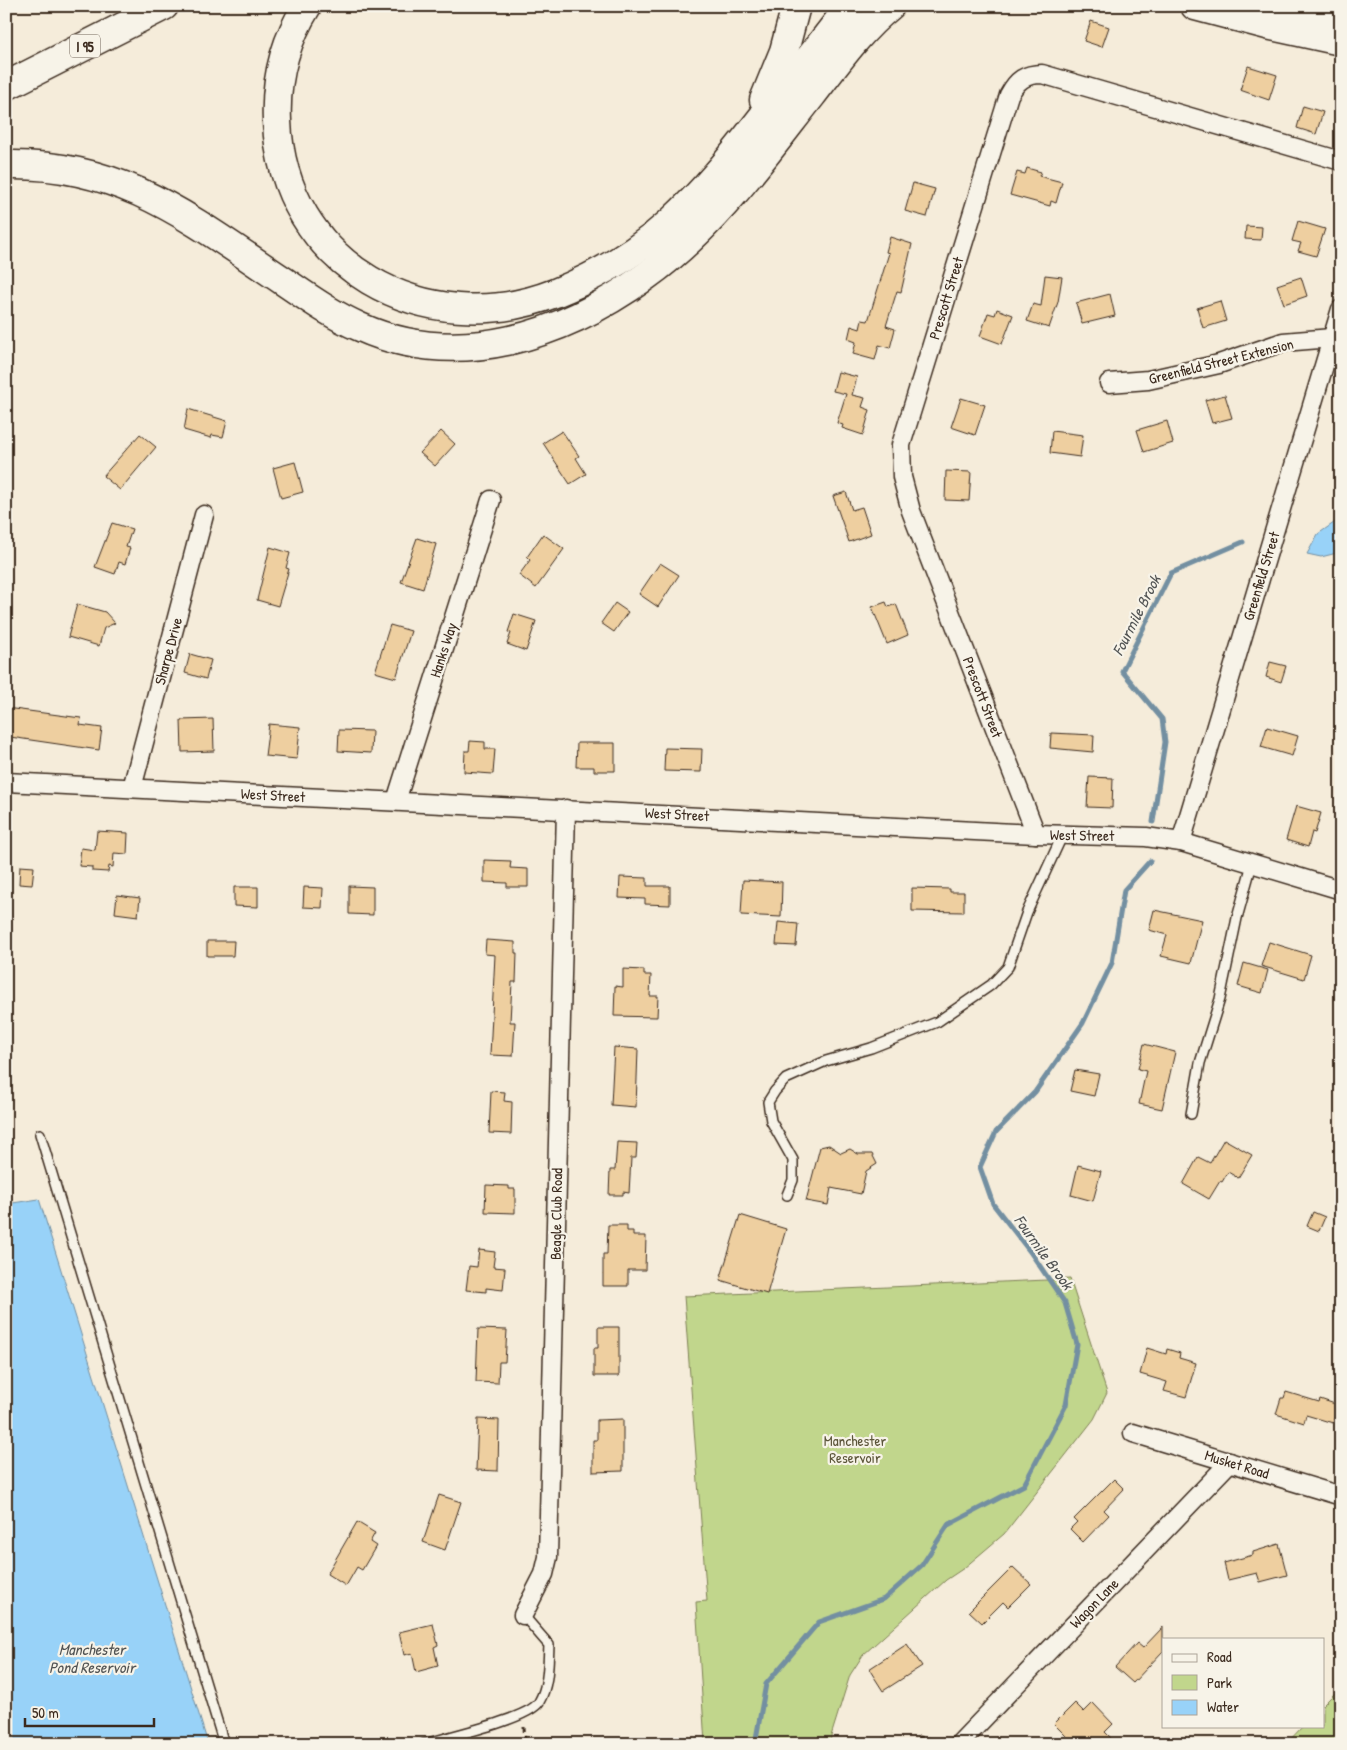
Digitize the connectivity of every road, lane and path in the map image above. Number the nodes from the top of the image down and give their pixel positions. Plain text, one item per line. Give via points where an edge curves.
1 (164, 6) edge
2 (307, 6) edge
3 (796, 6) edge
4 (850, 6) edge
5 (890, 6) edge
6 (1195, 6) edge
7 (1288, 6) edge
8 (1341, 26) edge
9 (1341, 42) edge
10 (6, 86) edge
11 (739, 148) junction
12 (1341, 161) edge
13 (6, 165) edge
14 (1341, 310) edge
15 (1332, 338) junction
16 (1109, 383) dead end
17 (491, 500) dead end
18 (204, 515) dead end
19 (6, 782) edge
20 (132, 788) junction
21 (396, 801) junction
22 (566, 809) junction
23 (1036, 834) junction
24 (1063, 834) junction
25 (1181, 842) junction
26 (1252, 864) junction
27 (1341, 890) edge
28 (1191, 1114) dead end
29 (40, 1134) dead end
30 (787, 1195) dead end
31 (1133, 1432) dead end
32 (1230, 1462) junction
33 (1341, 1496) edge
34 (524, 1615) joint
35 (523, 1715) junction
36 (224, 1744) edge
37 (424, 1744) edge
38 (525, 1744) edge
39 (913, 1744) edge
40 (943, 1744) edge
41 (959, 1744) edge

1 - 10 main road, I 95
2 - 11 main road via 289,44 277,89 278,134 282,161 291,187 310,223 345,262 377,284 418,302 460,309 502,307 542,298 586,279 627,256 676,219
3 - 11 main road via 779,66
4 - 11 main road
5 - 13 main road via 850,46 730,200 684,246 646,276 606,301 554,327 498,344 434,347 375,334 334,314 148,194 75,171 50,166
6 - 9 main road
7 - 8 main road
12 - 23 street, Prescott Street via 1042,74 1021,78 1009,95 901,445 902,477 911,511
14 - 15 street, Greenfield Street
15 - 16 street, Greenfield Street Extension via 1283,342 1219,364 1148,380
15 - 25 street, Greenfield Street
17 - 21 street, Hanks Way
18 - 20 street, Sharpe Drive
19 - 20 street, West Street
20 - 21 street, West Street
21 - 22 street, West Street
22 - 23 street, West Street
22 - 34 street, Beagle Club Road via 548,1557 538,1589
23 - 24 street, West Street
24 - 25 street, West Street via 1146,837
24 - 30 lane via 1027,912 1008,967 991,985 937,1022 871,1048 826,1061 786,1079 774,1091 768,1102 770,1121 793,1160 793,1180
25 - 26 street, West Street
26 - 27 street, West Street
26 - 28 lane via 1220,1000 1200,1063
29 - 36 lane
31 - 32 street, Musket Road
32 - 33 street, Musket Road
32 - 41 street, Wagon Lane
34 - 35 lane via 549,1645 546,1687 539,1703
35 - 37 lane
35 - 38 path
39 - 40 path via 917,1737

